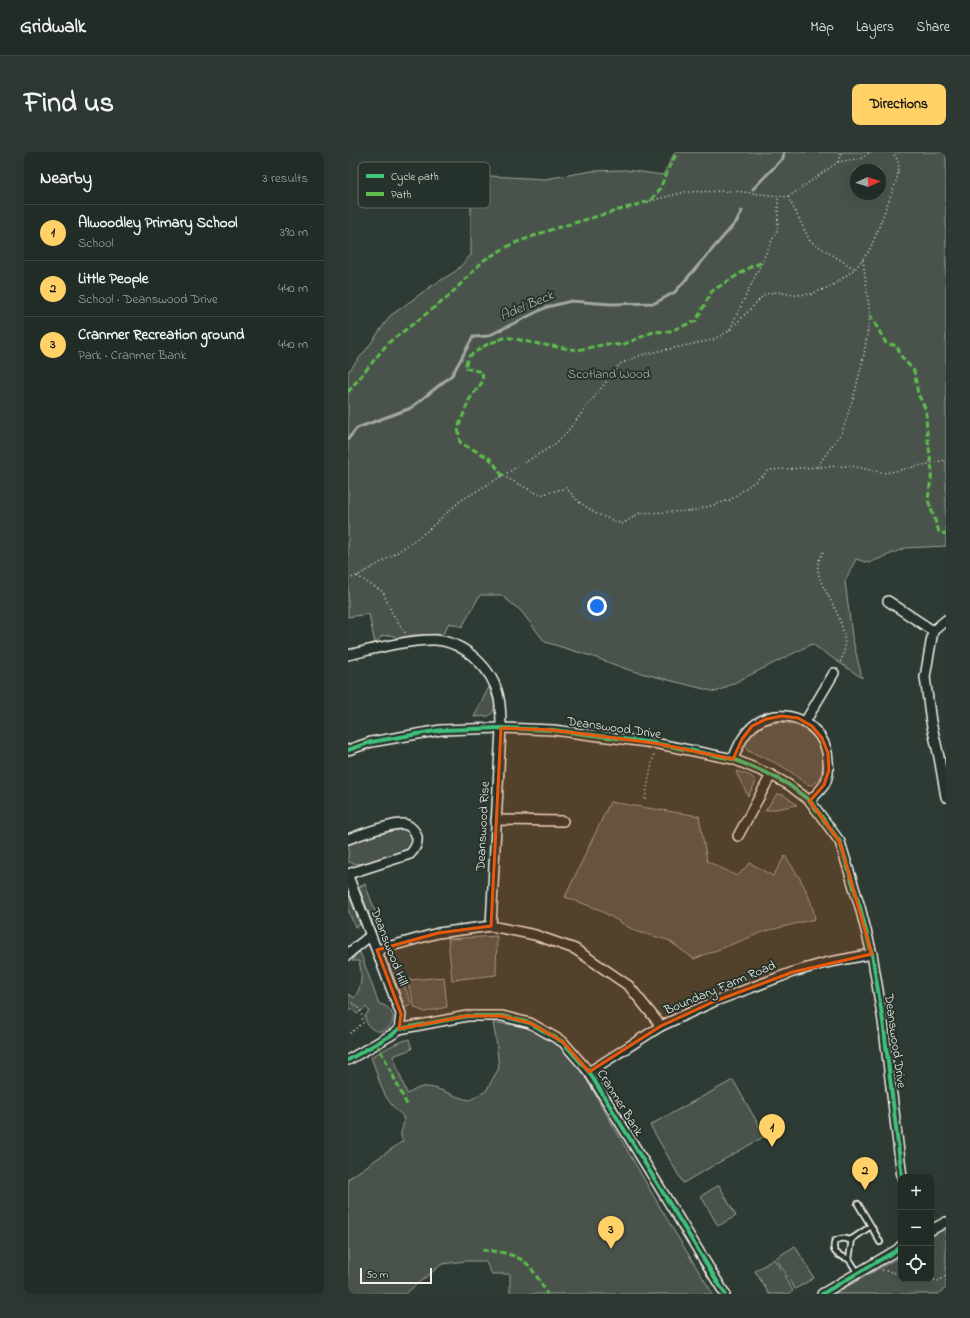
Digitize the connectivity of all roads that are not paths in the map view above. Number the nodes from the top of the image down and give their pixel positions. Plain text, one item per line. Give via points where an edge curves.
1 (888, 601) dead end
2 (946, 620) edge
3 (933, 631) junction
4 (348, 655) edge
5 (834, 673) road end
6 (804, 722) junction
7 (501, 728) junction
8 (348, 750) edge
9 (942, 756) edge
10 (733, 758) junction
11 (771, 775) junction
12 (946, 797) edge
13 (810, 801) junction
14 (496, 820) junction
15 (563, 821) dead end
16 (738, 836) dead end
17 (348, 838) edge
18 (348, 875) edge
19 (491, 926) junction
20 (370, 936) junction
21 (377, 950) junction
22 (872, 954) junction
23 (348, 955) edge
24 (661, 1026) junction
25 (399, 1029) junction
26 (348, 1060) edge
27 (589, 1072) junction
28 (902, 1174) edge
29 (858, 1204) dead end
30 (946, 1222) edge
31 (871, 1226) junction
32 (934, 1228) edge
33 (852, 1239) junction
34 (880, 1242) dead end
35 (898, 1249) edge
36 (849, 1259) junction
37 (858, 1273) junction
38 (725, 1294) edge
39 (822, 1294) edge

1 - 3 street
2 - 3 street
3 - 9 street via 925,677 931,722
4 - 7 street, Deanswood Rise via 428,640 445,642 465,650 490,674 499,697
5 - 6 street
6 - 10 street via 798,718 782,716 766,719 752,726
6 - 13 street via 812,726 822,738 828,753 829,770 824,785
7 - 8 street, Deanswood Drive via 441,730 371,742
7 - 10 street, Deanswood Drive via 553,730 656,743
7 - 14 street, Deanswood Rise
9 - 12 street
10 - 11 street, Deanswood Drive
11 - 13 street, Deanswood Drive
11 - 16 street
13 - 22 street, Deanswood Drive via 840,842
14 - 15 street
14 - 19 street, Deanswood Rise
17 - 18 street via 402,824 415,831 417,841 410,854
18 - 20 street, Deanswood Hill
19 - 21 street via 438,933
19 - 24 street via 535,935 575,949 629,986
20 - 21 street, Deanswood Hill
20 - 23 street
21 - 25 street, Deanswood Hill via 401,1014
22 - 24 street, Boundary Farm Road via 793,972 713,1002
22 - 28 street, Deanswood Drive via 883,1020
24 - 27 street, Boundary Farm Road
25 - 26 street, Cranmer Bank
25 - 27 street, Cranmer Bank via 467,1016 502,1016 530,1023 563,1042
27 - 38 street, Cranmer Bank
29 - 31 lane
30 - 32 street
31 - 33 lane
31 - 34 lane
33 - 36 lane
33 - 36 lane via 842,1238 836,1241 834,1246 838,1255
35 - 37 street
36 - 37 lane
37 - 39 street

